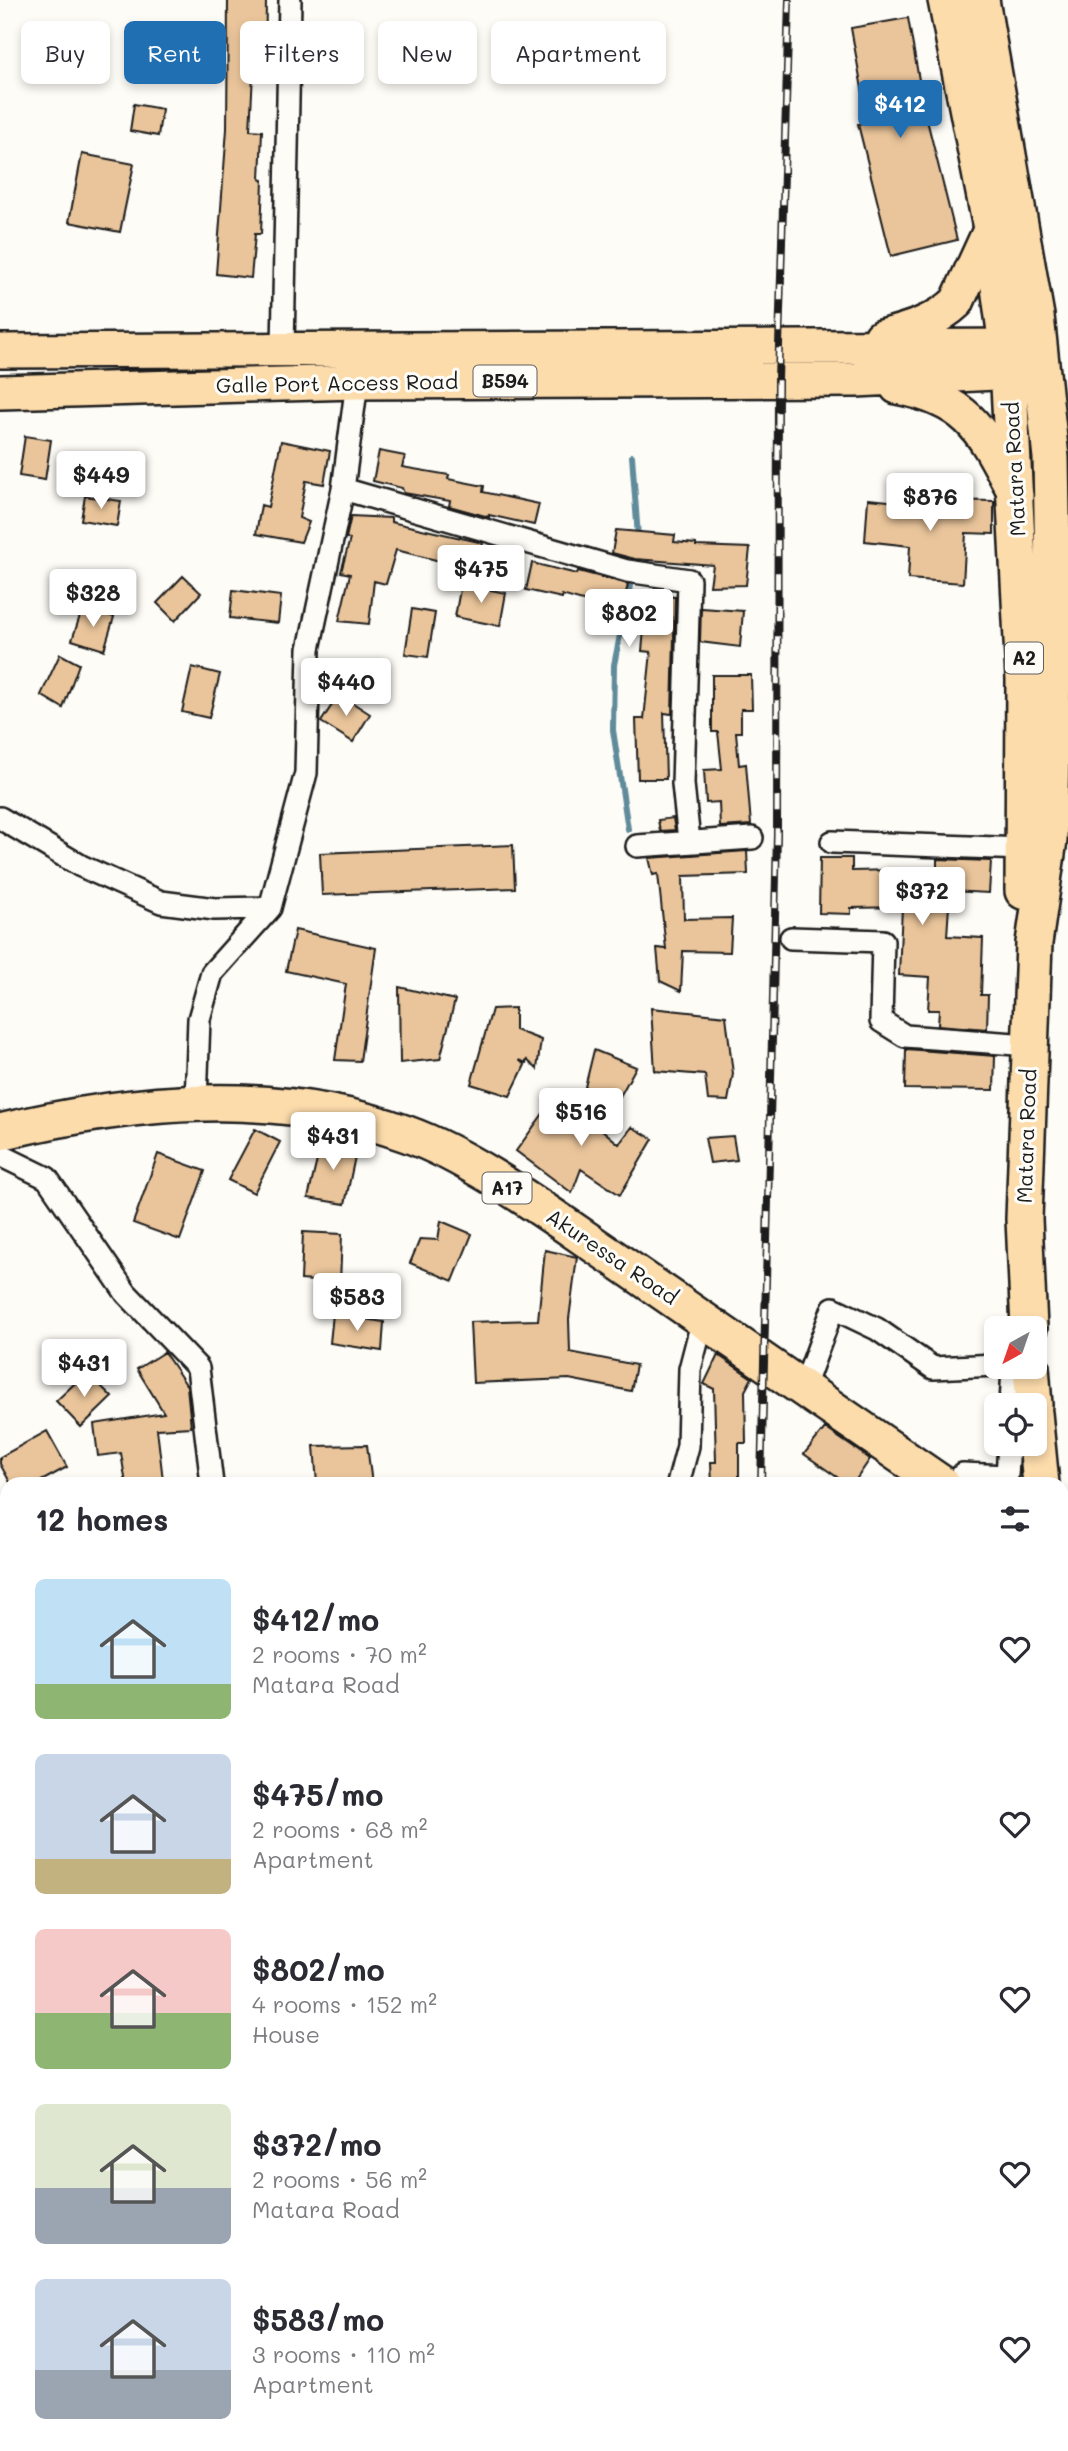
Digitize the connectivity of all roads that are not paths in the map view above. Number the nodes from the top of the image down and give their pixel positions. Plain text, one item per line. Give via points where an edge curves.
1 (290, 0) edge
2 (946, 0) edge
3 (981, 0) edge
4 (991, 228) junction
5 (841, 347) junction
6 (284, 348) junction
7 (0, 351) edge
8 (1024, 359) junction
9 (856, 380) junction
10 (358, 382) junction
11 (0, 392) edge
12 (343, 489) junction
13 (1017, 497) junction
14 (0, 818) edge
15 (752, 838) dead end
16 (689, 841) junction
17 (832, 842) dead end
18 (637, 846) dead end
19 (1024, 849) junction
20 (270, 908) junction
21 (791, 938) dead end
22 (1034, 943) junction
23 (1030, 1045) junction
24 (196, 1102) junction
25 (0, 1132) edge
26 (0, 1154) edge
27 (1012, 1316) edge
28 (1028, 1316) edge
29 (703, 1319) junction
30 (984, 1366) edge
31 (804, 1387) junction
32 (1008, 1456) edge
33 (1038, 1456) edge
34 (211, 1477) edge
35 (680, 1477) edge
36 (932, 1477) edge
37 (961, 1477) edge
38 (1040, 1477) edge

1 - 6 street
2 - 4 highway, Matara Road / A2
3 - 8 highway, Matara Road / A2
4 - 5 main road via 963,293 949,310 912,330
4 - 8 highway, Matara Road / A2
5 - 6 main road, Galle Port Access Road / B594
5 - 8 main road, Galle Port Access Road / B594
6 - 7 main road, Galle Port Access Road / B594
8 - 9 main road, Galle Port Access Road / B594
8 - 13 highway, Matara Road / A2
8 - 22 highway, Matara Road / A2 via 1051,458 1054,624 1049,841
9 - 10 main road, Galle Port Access Road / B594
9 - 13 main road via 921,392 957,407 972,420
10 - 11 main road, Galle Port Access Road / B594
10 - 12 street
12 - 16 street via 626,571 689,580 683,784
12 - 20 street via 309,649 306,774
13 - 19 highway, Matara Road / A2
14 - 20 street via 81,866 161,902
15 - 16 street
16 - 18 street
17 - 19 street
19 - 22 highway, Matara Road / A2 via 1023,893
20 - 24 street via 212,973 199,1019
21 - 23 street via 883,941 881,1021 905,1036
22 - 23 highway, Matara Road / A2
23 - 27 street via 1009,1222
23 - 28 highway, Matara Road / A2 via 1024,1219
24 - 25 highway, Akuressa Road / A17 via 78,1115
24 - 29 highway, Akuressa Road / A17 via 285,1106 365,1121 419,1139 543,1210
26 - 34 street via 47,1178 126,1293 198,1368
29 - 31 highway, Akuressa Road / A17
29 - 35 street via 690,1368 688,1446
30 - 31 street via 933,1368 877,1329 833,1308
31 - 36 highway, Akuressa Road / A17
32 - 37 street via 1007,1476
33 - 38 highway

